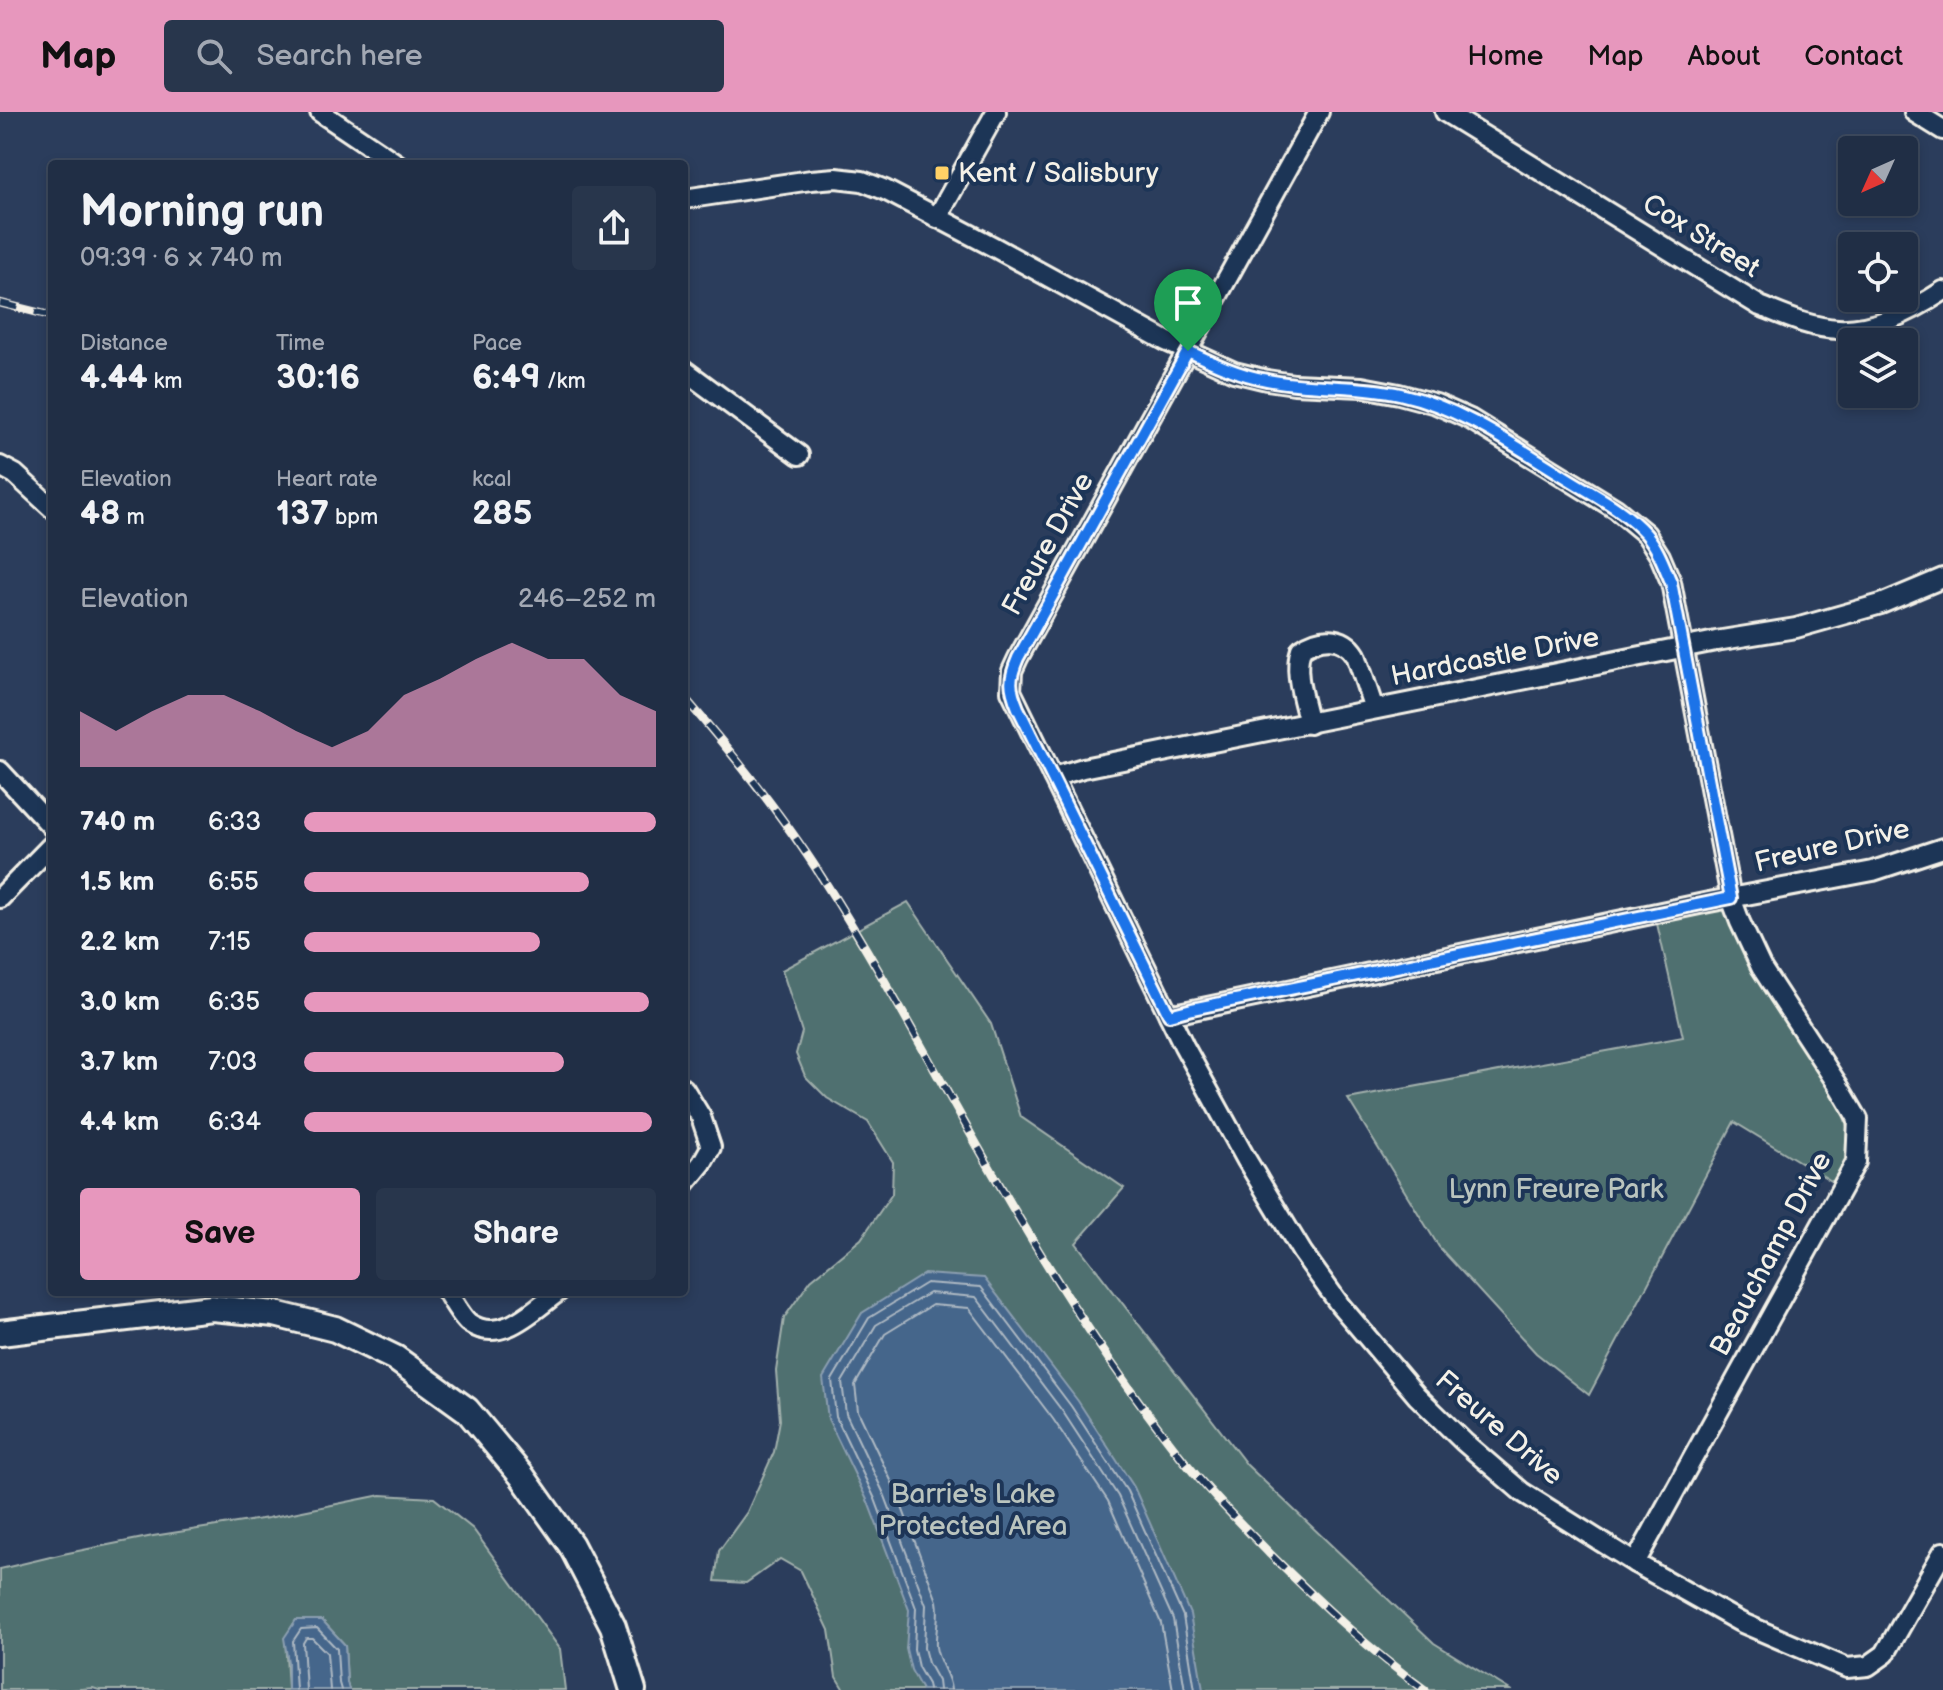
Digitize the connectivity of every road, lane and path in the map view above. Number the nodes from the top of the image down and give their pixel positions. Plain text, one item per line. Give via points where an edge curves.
1 (320, 112) edge
2 (996, 112) edge
3 (1319, 112) edge
4 (1445, 112) edge
5 (1914, 112) edge
6 (1943, 130) edge
7 (391, 160) edge
8 (688, 198) edge
9 (937, 218) junction
10 (1943, 291) edge
11 (1188, 351) junction
12 (688, 373) edge
13 (799, 455) dead end
14 (0, 466) edge
15 (48, 504) edge
16 (1943, 578) edge
17 (1684, 648) junction
18 (1374, 709) junction
19 (1309, 724) junction
20 (0, 771) edge
21 (1053, 777) junction
22 (48, 823) edge
23 (1943, 848) edge
24 (48, 849) edge
25 (0, 898) edge
26 (1731, 898) junction
27 (1169, 1015) junction
28 (688, 1096) edge
29 (688, 1180) edge
30 (450, 1296) edge
31 (552, 1296) edge
32 (0, 1333) edge
33 (1943, 1552) edge
34 (1635, 1563) junction
35 (633, 1690) edge

1 - 7 street
2 - 9 street
3 - 11 street, Freure Drive
4 - 10 street, Cox Street via 1760,306 1787,317 1840,329 1862,326 1918,308
5 - 6 street
8 - 9 street, Beauchamp Drive via 836,178 885,190
9 - 11 street, Beauchamp Drive
11 - 17 street, Beauchamp Drive via 1267,380 1362,387 1411,397 1483,427 1616,509 1646,534 1671,582
11 - 21 street, Freure Drive via 1012,671 1011,691
12 - 13 street
14 - 15 street
16 - 17 street, Hardcastle Drive via 1881,604 1796,628
17 - 18 street, Hardcastle Drive
17 - 26 street, Beauchamp Drive
18 - 19 street, Hardcastle Drive
18 - 19 street via 1351,648 1337,640 1318,640 1301,649 1298,658
19 - 21 street, Hardcastle Drive
20 - 22 street
21 - 27 street, Freure Drive
23 - 26 street, Freure Drive via 1873,871
24 - 25 street
26 - 27 street, Freure Drive
26 - 34 street, Beauchamp Drive via 1761,967 1858,1119 1856,1162
27 - 34 street, Freure Drive via 1302,1252 1381,1355 1464,1442 1522,1492
28 - 29 street via 711,1147
30 - 31 street via 468,1323 491,1331 508,1328
32 - 35 main road via 212,1308 275,1314 335,1329 395,1358 467,1410 522,1476 571,1545 613,1626
33 - 34 street, Freure Drive via 1885,1654 1868,1666 1847,1668 1740,1622

